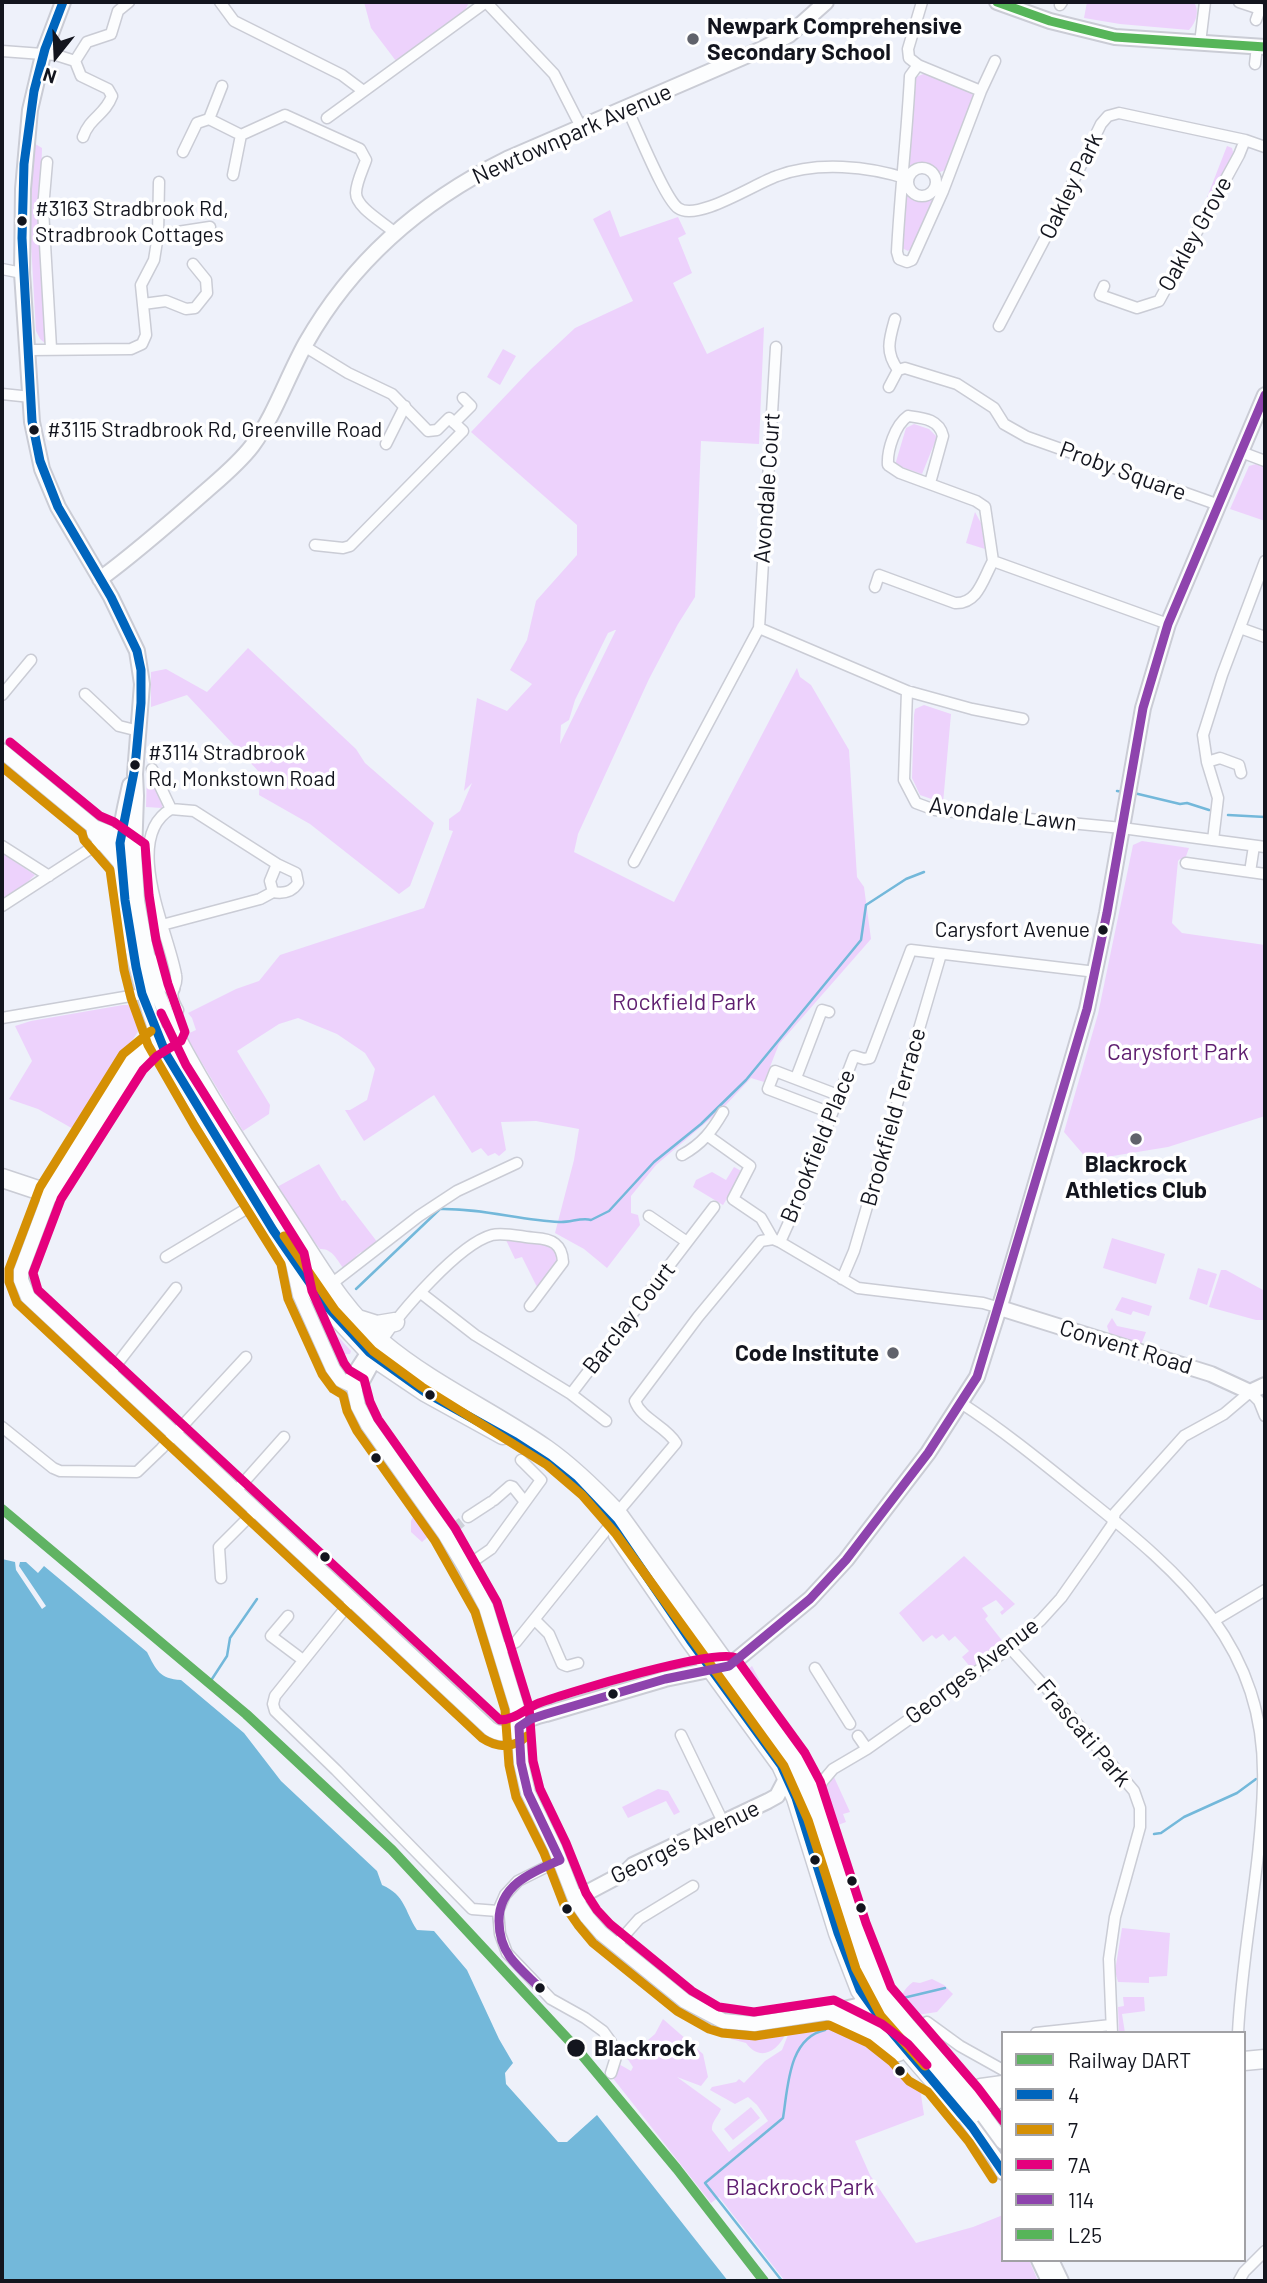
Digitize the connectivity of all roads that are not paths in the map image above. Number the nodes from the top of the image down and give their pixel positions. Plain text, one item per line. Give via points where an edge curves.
1 (64, 2) edge
2 (129, 2) edge
3 (220, 2) edge
4 (486, 2) edge
5 (826, 2) edge
6 (922, 2) edge
7 (997, 2) edge
8 (1205, 2) edge
9 (1239, 2) edge
10 (1256, 20) dead end
11 (1200, 43) junction
12 (1261, 46) edge
13 (2, 51) edge
14 (43, 55) junction
15 (75, 61) junction
16 (995, 61) dead end
17 (1255, 64) dead end
18 (918, 65) junction
19 (222, 86) dead end
20 (362, 90) junction
21 (981, 92) junction
22 (627, 109) junction
23 (327, 118) dead end
24 (209, 119) junction
25 (581, 127) junction
26 (242, 135) junction
27 (83, 137) dead end
28 (1245, 140) junction
29 (1265, 147) edge
30 (183, 152) dead end
31 (47, 162) dead end
32 (233, 175) dead end
33 (905, 178) junction
34 (941, 181) junction
35 (159, 182) dead end
36 (210, 227) dead end
37 (395, 233) junction
38 (158, 235) junction
39 (193, 264) dead end
40 (2, 269) edge
41 (22, 272) junction
42 (1104, 286) dead end
43 (143, 304) junction
44 (895, 319) dead end
45 (999, 326) dead end
46 (304, 346) junction
47 (776, 347) dead end
48 (51, 348) junction
49 (29, 350) junction
50 (898, 370) junction
51 (889, 387) dead end
52 (2, 394) edge
53 (1265, 395) edge
54 (31, 397) junction
55 (463, 398) dead end
56 (405, 406) junction
57 (454, 423) junction
58 (386, 444) dead end
59 (1241, 452) junction
60 (1265, 461) edge
61 (930, 483) junction
62 (1219, 505) junction
63 (315, 545) dead end
64 (1265, 561) edge
65 (998, 563) junction
66 (100, 579) junction
67 (875, 587) dead end
68 (1168, 624) junction
69 (759, 628) junction
70 (1240, 628) junction
71 (1265, 637) edge
72 (31, 660) dead end
73 (907, 691) junction
74 (85, 694) dead end
75 (2, 695) edge
76 (1023, 719) dead end
77 (139, 731) junction
78 (2, 751) edge
79 (1207, 762) junction
80 (152, 769) dead end
81 (1241, 773) dead end
82 (135, 774) junction
83 (171, 809) junction
84 (1122, 828) junction
85 (1213, 841) junction
86 (113, 844) junction
87 (2, 846) edge
88 (1254, 846) junction
89 (1265, 847) edge
90 (134, 852) junction
91 (634, 862) dead end
92 (1186, 863) dead end
93 (277, 864) junction
94 (1250, 872) junction
95 (1265, 874) edge
96 (49, 876) junction
97 (273, 892) junction
98 (2, 906) edge
99 (162, 925) junction
100 (941, 954) junction
101 (148, 958) junction
102 (1096, 972) junction
103 (172, 988) junction
104 (135, 995) junction
105 (829, 1013) dead end
106 (2, 1018) edge
107 (166, 1036) junction
108 (133, 1062) junction
109 (175, 1071) junction
110 (796, 1078) junction
111 (838, 1095) junction
112 (723, 1112) dead end
113 (831, 1113) junction
114 (708, 1136) junction
115 (681, 1155) dead end
116 (517, 1163) dead end
117 (2, 1178) edge
118 (50, 1195) junction
119 (256, 1203) junction
120 (715, 1207) dead end
121 (649, 1216) dead end
122 (776, 1240) junction
123 (687, 1242) junction
124 (166, 1257) dead end
125 (293, 1259) junction
126 (842, 1279) junction
127 (330, 1285) junction
128 (176, 1288) dead end
129 (421, 1293) junction
130 (530, 1306) dead end
131 (1000, 1308) junction
132 (355, 1317) junction
133 (395, 1322) junction
134 (375, 1351) junction
135 (246, 1357) dead end
136 (110, 1373) junction
137 (1265, 1385) edge
138 (354, 1386) junction
139 (1250, 1392) junction
140 (571, 1394) junction
141 (961, 1403) junction
142 (1265, 1416) edge
143 (606, 1420) dead end
144 (2, 1427) edge
145 (174, 1434) junction
146 (284, 1437) dead end
147 (521, 1460) dead end
148 (236, 1490) junction
149 (525, 1502) junction
150 (256, 1510) junction
151 (468, 1517) tunnel mouth
152 (614, 1519) junction
153 (1114, 1520) junction
154 (465, 1567) junction
155 (221, 1578) dead end
156 (1265, 1590) edge
157 (352, 1600) junction
158 (288, 1616) dead end
159 (535, 1620) junction
160 (1215, 1620) junction
161 (1010, 1648) junction
162 (500, 1650) junction
163 (303, 1660) junction
164 (578, 1663) dead end
165 (719, 1668) junction
166 (815, 1668) dead end
167 (850, 1724) dead end
168 (519, 1727) junction
169 (681, 1735) dead end
170 (858, 1736) dead end
171 (867, 1749) junction
172 (787, 1777) junction
173 (1264, 1784) edge
174 (815, 1803) junction
175 (723, 1822) junction
176 (559, 1860) junction
177 (693, 1886) dead end
178 (575, 1899) junction
179 (498, 1911) junction
180 (616, 1945) junction
181 (874, 1997) junction
182 (831, 2012) junction
183 (927, 2022) dead end
184 (1112, 2029) edge
185 (1074, 2031) edge
186 (1238, 2031) edge
187 (1265, 2059) edge
188 (1246, 2061) edge
189 (1001, 2069) edge
190 (611, 2073) dead end
191 (936, 2083) junction
192 (1001, 2086) edge
193 (1001, 2096) edge
194 (973, 2102) junction
195 (1001, 2139) edge
196 (1001, 2168) edge
197 (1265, 2251) edge
198 (1040, 2262) edge
199 (1052, 2262) edge
200 (1049, 2281) edge
201 (1061, 2281) edge
202 (1239, 2281) edge

1 - 14 main road
2 - 15 street via 118,11 111,34 86,42
3 - 20 street via 234,21 342,75
4 - 20 street
4 - 25 street via 554,74
5 - 22 main road, Newtownpark Avenue via 781,39
6 - 18 street via 908,48 909,58
7 - 11 main road via 1099,34
8 - 11 street
9 - 10 street via 1260,9
11 - 12 main road
12 - 17 street
13 - 14 street
14 - 15 street
14 - 41 main road via 27,137
15 - 27 street via 81,76 113,96 107,109 88,124
16 - 21 street
18 - 21 street
18 - 33 street via 910,76
19 - 24 street
20 - 23 street
21 - 34 street
22 - 25 main road, Newtownpark Avenue
22 - 33 street via 667,194 687,212 807,168 847,167
24 - 26 street
24 - 30 street via 197,123
25 - 37 main road, Newtownpark Avenue via 473,176
26 - 32 street
26 - 37 street via 285,115 360,149 366,160 358,199
28 - 29 street, Oakley Park
28 - 42 street, Oakley Grove via 1159,301 1137,308 1100,295
28 - 45 street, Oakley Park via 1119,113 1108,116
31 - 48 street via 43,209
33 - 34 street via 921,169
33 - 34 street via 920,196
33 - 34 street via 897,252 899,259 907,262 912,260
35 - 38 street
36 - 38 street
37 - 46 main road, Newtownpark Avenue via 341,289
38 - 43 street via 141,285
39 - 43 street via 206,280 207,293 195,308 166,301
40 - 41 street
41 - 49 main road
43 - 48 street via 146,335 142,344 131,349
44 - 50 street via 889,357
46 - 56 street via 392,394
46 - 66 main road, Newtownpark Avenue via 262,432 243,457
47 - 69 street, Avondale Court
48 - 49 street
49 - 54 main road
50 - 51 street
50 - 62 street, Proby Square via 905,368 957,384 994,408 1004,424 1027,437
52 - 54 street
53 - 59 main road
54 - 66 main road via 33,433 49,488
55 - 57 street via 471,406
56 - 57 street via 430,431 449,418
56 - 58 street
57 - 63 street via 463,431 350,546
59 - 60 street
59 - 62 main road
61 - 61 street via 942,429 908,416 889,451 888,466
61 - 65 street via 985,507
62 - 68 main road
64 - 70 street
65 - 67 street via 965,603 879,575
65 - 68 street
66 - 77 main road via 137,651 142,684
68 - 84 main road via 1143,708
69 - 73 street
69 - 91 street, Avondale Court
70 - 71 street
70 - 79 street via 1202,735
72 - 75 street
73 - 76 street
73 - 84 street, Avondale Lawn via 904,780 916,803 935,810
74 - 77 street via 119,726
77 - 82 main road
78 - 86 main road via 94,827 109,834
79 - 81 street via 1220,758 1239,765
79 - 85 street via 1218,798
80 - 83 street
82 - 86 main road
82 - 90 main road
83 - 93 street via 194,811
83 - 99 street via 155,827 148,853
84 - 85 street
84 - 102 main road
85 - 88 street
86 - 90 main road
86 - 96 street via 96,845
86 - 104 main road via 122,865
87 - 96 street
88 - 89 street
88 - 94 street
90 - 101 main road
92 - 94 street
93 - 97 street via 270,881
93 - 97 street via 296,873 298,883 295,889
94 - 95 street
96 - 98 street
97 - 99 street
99 - 103 street via 177,977
100 - 102 street
100 - 111 street, Brookfield Place via 911,950 870,1058 854,1056
100 - 126 street, Brookfield Terrace
101 - 103 main road
101 - 107 main road
102 - 131 main road
103 - 107 street via 178,1010
104 - 106 street
104 - 107 main road
105 - 110 street via 822,1010
107 - 108 highway
107 - 109 highway
107 - 127 highway via 189,1064
108 - 109 highway via 154,1062
108 - 118 highway
109 - 119 highway
110 - 111 street
110 - 113 street via 775,1071 768,1089
111 - 113 street, Brookfield Place
112 - 114 street
113 - 122 street, Brookfield Place via 799,1200
114 - 115 street
114 - 122 street via 750,1167 733,1199 761,1218
116 - 127 street via 447,1197
117 - 118 highway
118 - 136 main road via 20,1280 29,1297
119 - 124 street
119 - 125 highway
120 - 123 street, Barclay Court
121 - 123 street, Barclay Court
122 - 126 street
122 - 152 street via 761,1241 751,1251 639,1394 637,1408 676,1443
123 - 140 street, Barclay Court
125 - 134 highway via 323,1302
125 - 138 main road via 312,1324 337,1376
126 - 131 street via 858,1288
127 - 132 highway
128 - 136 street
129 - 130 street via 472,1244 494,1234 543,1238 560,1247 563,1262
129 - 133 street
129 - 140 street, Barclay Court via 475,1335
131 - 139 main road, Convent Road via 1211,1374
131 - 141 main road via 981,1369
132 - 133 highway via 377,1325
132 - 134 highway
133 - 134 street
134 - 138 main road via 361,1383
134 - 152 highway via 425,1392 532,1453
135 - 145 street
136 - 145 main road
137 - 139 main road
138 - 154 main road via 358,1406 375,1437 449,1531
139 - 142 street
139 - 153 street, Georges Avenue via 1224,1414 1184,1436 1115,1513
140 - 143 street, Barclay Court
141 - 153 street
141 - 165 main road via 897,1496 828,1580 792,1614
144 - 145 street via 53,1468 68,1472 137,1472
145 - 148 main road
146 - 148 street
147 - 149 street via 541,1480
148 - 150 main road
149 - 151 street via 510,1486
149 - 154 street via 491,1549
150 - 155 street via 219,1546
150 - 157 main road
152 - 159 street
152 - 165 highway
153 - 160 street via 1171,1570
153 - 161 street, Georges Avenue via 1061,1598
154 - 162 main road
156 - 160 street
157 - 163 street
157 - 168 main road via 490,1729 508,1734
158 - 163 street via 271,1636
159 - 162 street via 516,1642
159 - 164 street via 549,1634 562,1664
160 - 173 street via 1244,1670 1255,1707
161 - 171 street, Georges Avenue
161 - 184 street, Frascati Park via 1134,1791 1140,1808 1140,1827 1115,1917 1109,1959
162 - 168 main road
163 - 179 street via 275,1696 275,1712 472,1909
165 - 168 main road via 546,1714
165 - 172 highway
165 - 174 highway via 795,1760
166 - 167 street
168 - 176 main road via 528,1793
169 - 175 street
170 - 171 street
171 - 174 street, Georges Avenue via 833,1769 822,1782
172 - 175 main road, George's Avenue via 777,1796
172 - 181 highway via 853,1977
173 - 186 street
174 - 181 highway
175 - 178 main road, George's Avenue
176 - 178 main road
176 - 179 street via 518,1881
177 - 180 street via 639,1919
178 - 180 main road
179 - 190 street via 507,1953 551,1999 598,2026 611,2042 616,2057
180 - 182 main road via 685,2001 714,2018 742,2024
181 - 182 main road
181 - 191 highway
181 - 194 highway via 895,2013 933,2056 973,2085
182 - 191 highway via 875,2034
183 - 189 street
184 - 185 street
187 - 188 highway
191 - 194 highway
192 - 194 highway
193 - 194 highway
194 - 195 main road
194 - 196 main road
197 - 202 street
198 - 200 main road
199 - 201 main road

